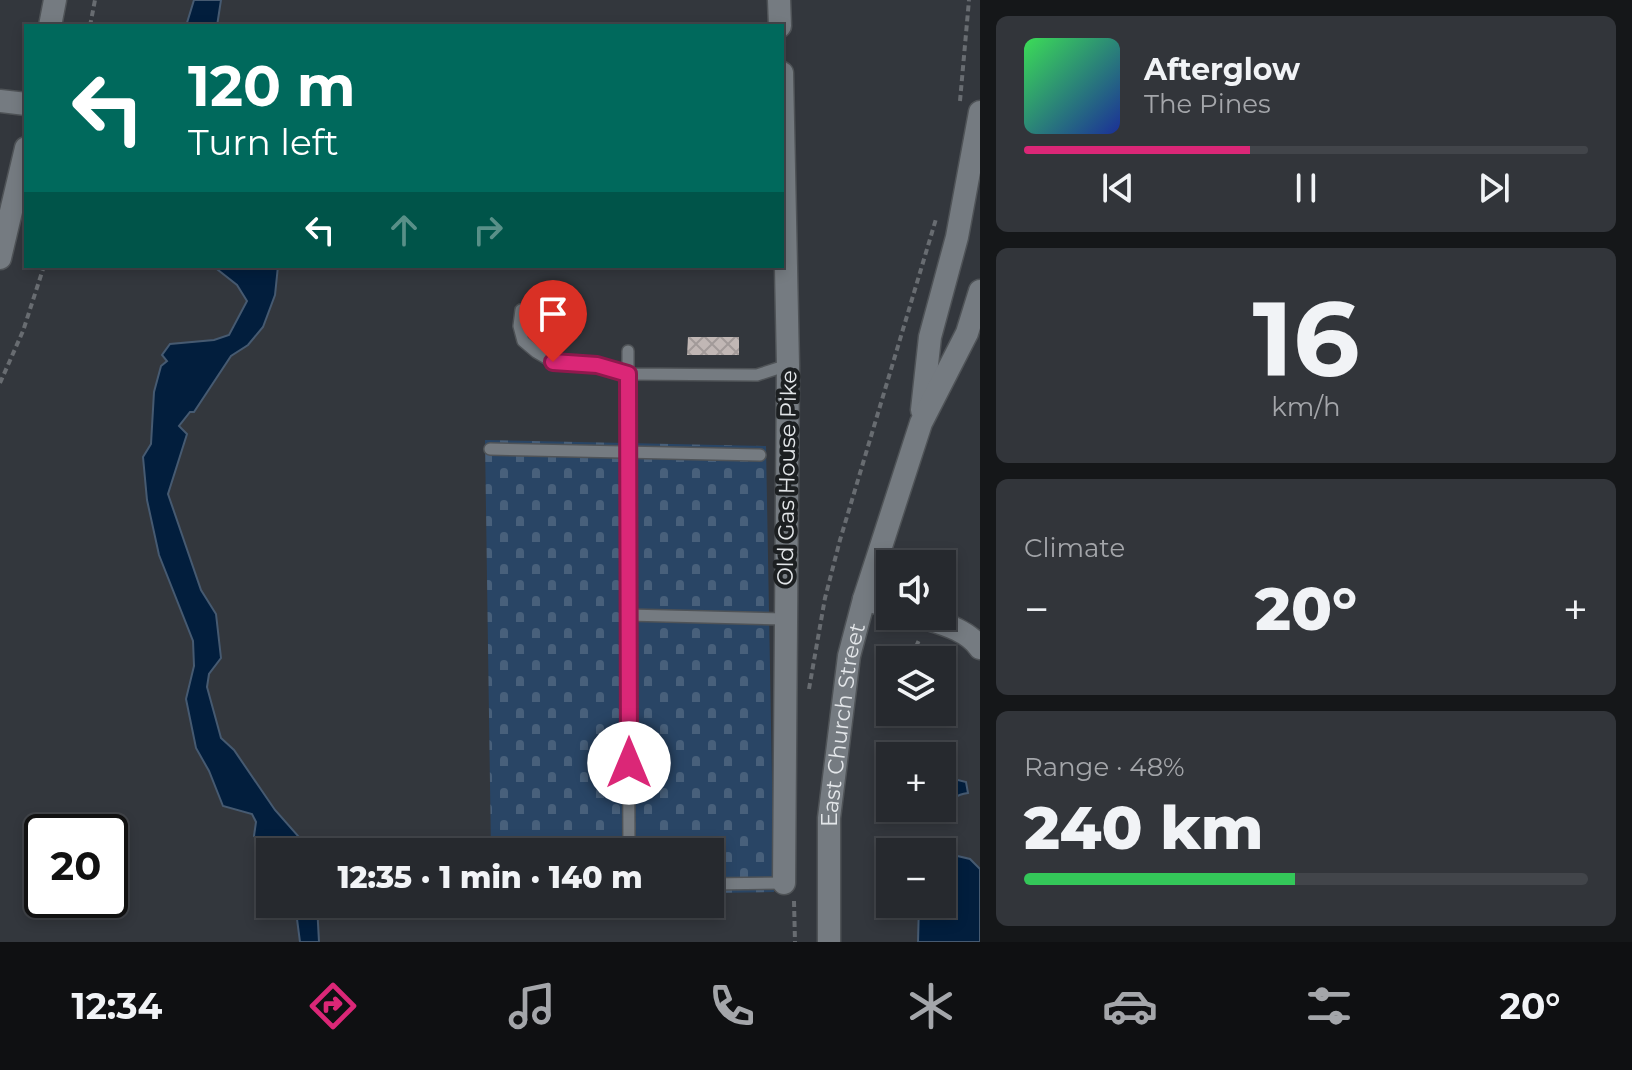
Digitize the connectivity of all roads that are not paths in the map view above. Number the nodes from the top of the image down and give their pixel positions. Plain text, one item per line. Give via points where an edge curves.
1 (55, 0) edge
2 (779, 0) edge
3 (50, 24) edge
4 (780, 24) edge
5 (0, 101) edge
6 (24, 104) edge
7 (970, 107) edge
8 (24, 156) edge
9 (784, 170) edge
10 (0, 258) edge
11 (980, 291) edge
12 (521, 310) dead end
13 (628, 351) dead end
14 (788, 365) junction
15 (628, 374) junction
16 (921, 423) junction
17 (490, 449) dead end
18 (628, 452) junction
19 (760, 455) dead end
20 (864, 599) junction
21 (876, 603) edge
22 (628, 615) junction
23 (785, 619) junction
24 (956, 630) edge
25 (980, 648) edge
26 (629, 838) edge
27 (724, 885) edge
28 (789, 890) joint
29 (829, 942) edge

1 - 3 street
2 - 4 street
5 - 6 street
7 - 16 street, East Church Street via 957,237 930,337
8 - 10 street
9 - 14 street, Old Gas House Pike
11 - 16 street, East Church Street via 967,333
12 - 15 lane via 523,341 536,352 553,362
13 - 15 lane
14 - 15 lane via 757,375
14 - 23 street, Old Gas House Pike
15 - 18 lane
16 - 20 street, East Church Street
17 - 18 lane
18 - 19 lane
18 - 22 lane
20 - 21 street
20 - 29 street, East Church Street via 844,682 830,802
22 - 23 lane
22 - 26 lane
23 - 28 street, Old Gas House Pike
24 - 25 street
27 - 28 lane

